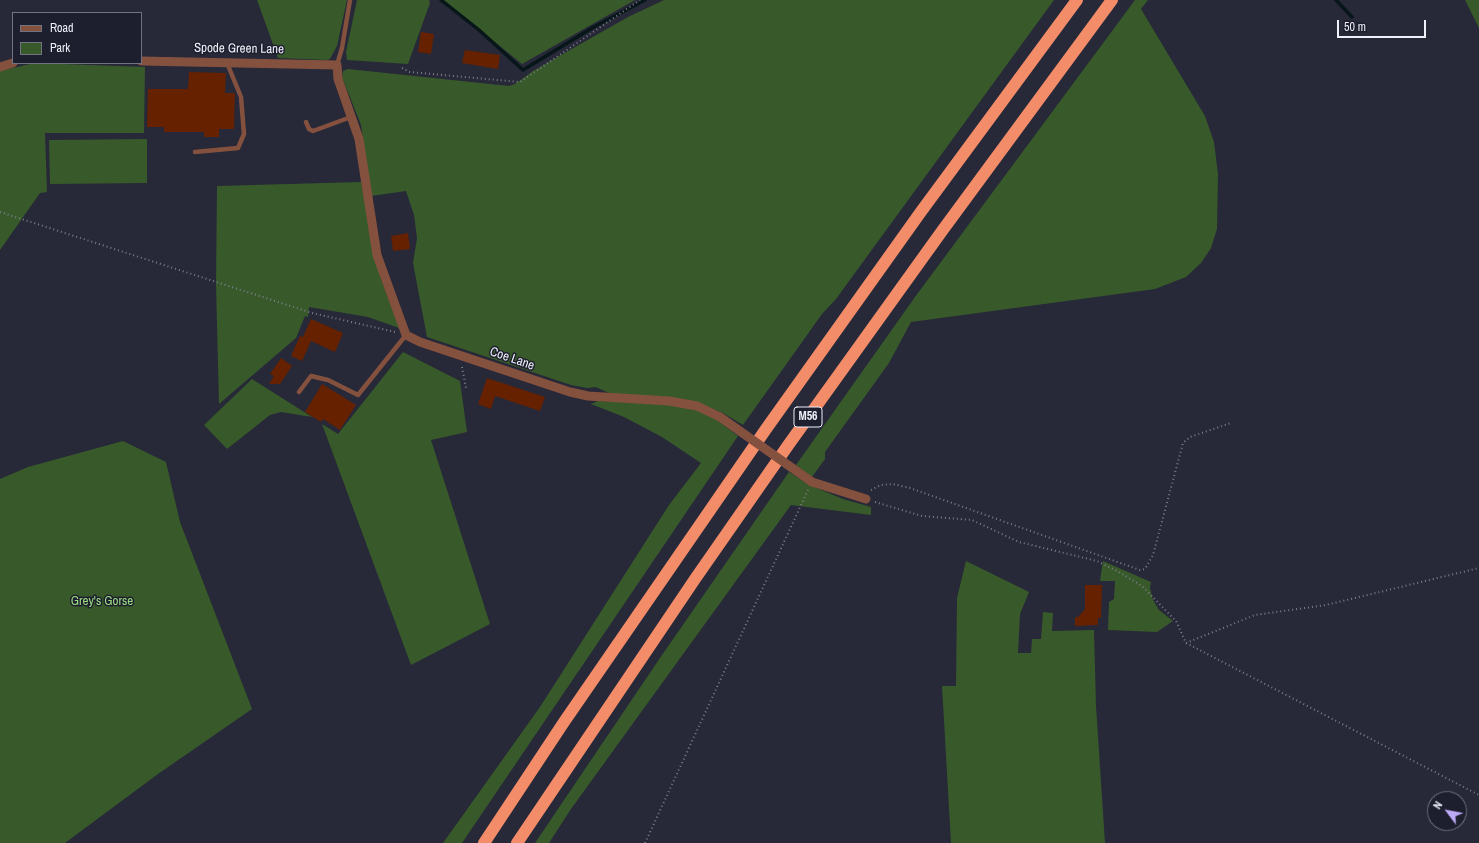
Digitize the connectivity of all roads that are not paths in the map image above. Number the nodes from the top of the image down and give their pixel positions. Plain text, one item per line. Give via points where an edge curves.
1 (350, 0) edge
2 (1077, 0) edge
3 (1112, 0) edge
4 (142, 61) edge
5 (226, 62) junction
6 (12, 63) edge
7 (337, 65) junction
8 (0, 67) edge
9 (351, 117) junction
10 (306, 122) dead end
11 (195, 152) dead end
12 (406, 335) junction
13 (299, 392) dead end
14 (865, 499) road end
15 (484, 843) edge
16 (517, 843) edge

1 - 7 lane
2 - 15 highway, M56 via 766,429 564,722
3 - 16 highway, M56 via 794,438 691,585
4 - 5 street, Spode Green Lane
5 - 7 street, Spode Green Lane
5 - 11 lane via 242,97 244,134 238,148
6 - 8 street
7 - 9 street via 338,79
9 - 10 lane via 312,131 308,129
9 - 12 street via 359,139 378,255
12 - 13 lane via 358,395 328,380 311,376
12 - 14 street, Coe Lane, bridge via 420,342 570,392 588,396 670,401 697,406 720,417 812,482

